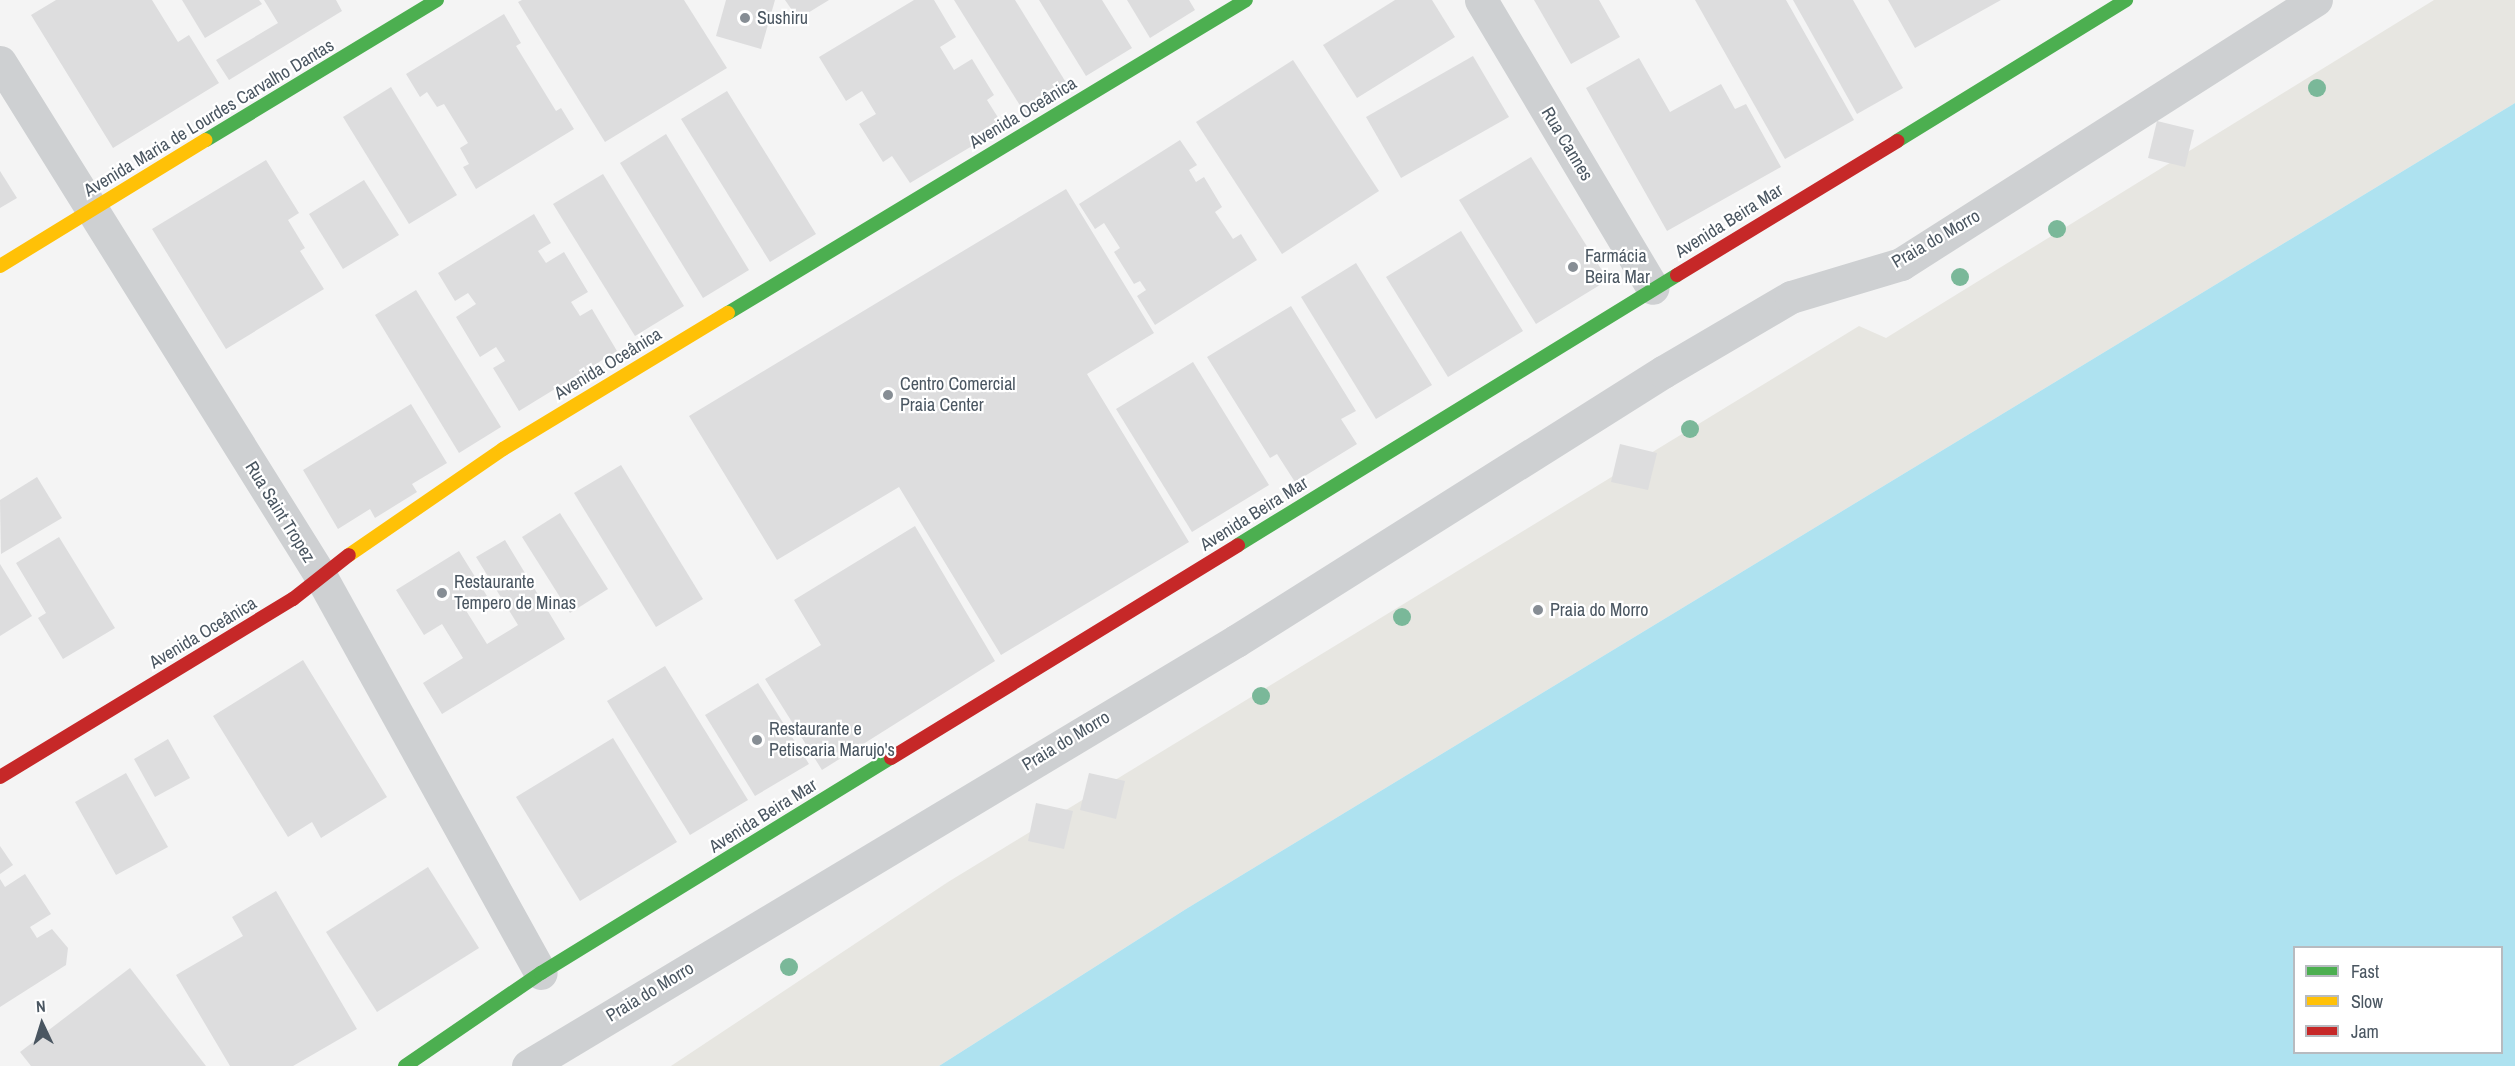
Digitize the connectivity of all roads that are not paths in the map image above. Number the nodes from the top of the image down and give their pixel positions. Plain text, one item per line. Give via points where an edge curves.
1 (437, 0) edge
2 (1246, 0) edge
3 (1481, 0) edge
4 (2126, 0) edge
5 (2316, 0) edge
6 (0, 62) edge
7 (91, 211) junction
8 (0, 266) edge
9 (1653, 288) junction
10 (320, 575) junction
11 (0, 777) edge
12 (541, 973) junction
13 (405, 1066) edge
14 (528, 1066) edge

1 - 7 street, Avenida Maria de Lourdes Carvalho Dantas
2 - 10 street, Avenida Oceânica via 503,449
3 - 9 street, Rua Cannes
4 - 9 street, Avenida Beira Mar
5 - 14 street, Praia do Morro via 1901,264 1791,297 1663,372 1236,641
6 - 7 street, Rua Saint Tropez
7 - 8 street, Avenida Maria de Lourdes Carvalho Dantas
7 - 10 street, Rua Saint Tropez
9 - 12 street, Avenida Beira Mar
10 - 11 street, Avenida Oceânica via 292,599
10 - 12 street, Rua Saint Tropez
12 - 13 street, Avenida Beira Mar

